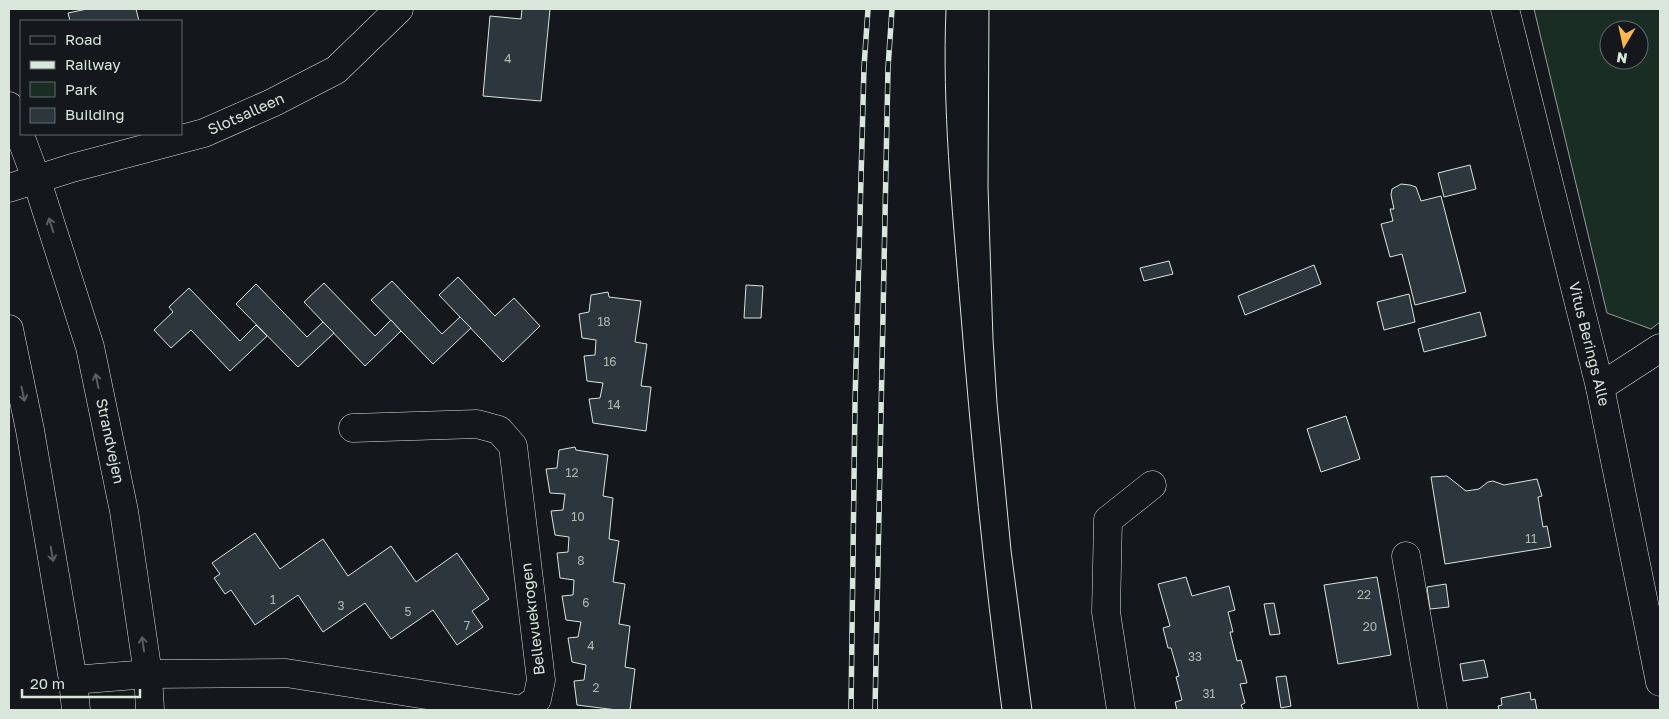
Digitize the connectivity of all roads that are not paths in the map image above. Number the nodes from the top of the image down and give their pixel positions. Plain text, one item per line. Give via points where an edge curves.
1 (400, 9) edge
2 (1504, 9) edge
3 (9, 106) edge
4 (36, 178) junction
5 (9, 188) edge
6 (9, 329) edge
7 (1660, 348) edge
8 (1600, 387) junction
9 (353, 428) dead end
10 (1152, 485) dead end
11 (1406, 556) dead end
12 (148, 674) junction
13 (73, 680) junction
14 (1660, 682) edge
15 (76, 710) edge
16 (150, 710) edge
17 (1122, 710) edge
18 (1433, 710) edge

1 - 4 street, Slotsalleen via 336,70 272,103 204,133
2 - 8 street, Vitus Berings Alle
3 - 4 street, Strandvejen
4 - 5 street, Slotsalleen
12 -> 4 street, Strandvejen via 124,511 90,347
6 -> 13 street via 30,430
7 - 8 street
8 - 14 street, Vitus Berings Alle
9 - 12 street, Bellevuekrogen via 477,424 499,430 513,446 541,680 538,699 523,710 286,673
10 - 17 street via 1108,520 1106,612
11 - 18 street
12 - 13 street, Bellevuekrogen
12 - 16 street, Strandvejen
13 - 15 street

